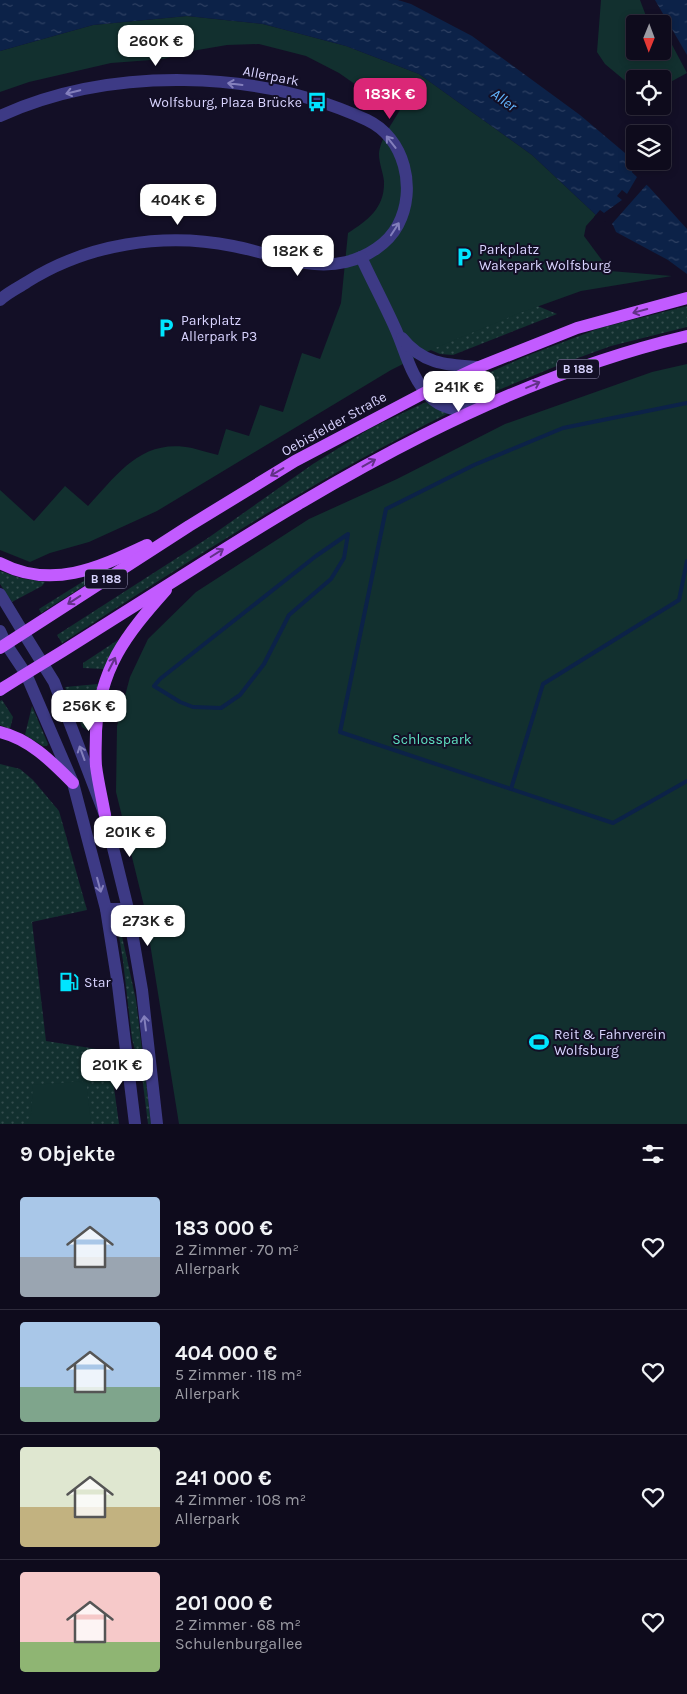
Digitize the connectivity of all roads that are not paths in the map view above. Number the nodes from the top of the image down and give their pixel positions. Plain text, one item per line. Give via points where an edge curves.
1 (0, 116) edge
2 (361, 257) junction
3 (687, 298) edge
4 (0, 300) edge
5 (396, 331) junction
6 (687, 336) edge
7 (479, 368) junction
8 (426, 392) junction
9 (494, 402) junction
10 (472, 411) junction
11 (189, 526) junction
12 (0, 563) edge
13 (176, 579) junction
14 (0, 594) edge
15 (0, 631) edge
16 (24, 632) junction
17 (3, 646) edge
18 (44, 663) junction
19 (26, 674) junction
20 (0, 690) edge
21 (0, 732) edge
22 (73, 784) junction
23 (105, 815) junction
24 (106, 909) junction
25 (128, 909) junction
26 (135, 1124) edge
27 (157, 1124) edge

2 -> 1 street, Allerpark via 389,238 398,225 407,195 406,173 397,148 386,134 352,114 255,87 187,80 135,82 72,92
2 - 4 street, Allerpark via 335,264 314,265 209,241 150,241 75,257 39,274
2 - 5 street
3 -> 7 main road, Oebisfelder Straße / B 188 via 577,328
5 - 7 street via 410,348 441,364
5 - 8 street via 414,377
9 -> 6 main road, B 188 via 548,379
7 - 8 main road, Oebisfelder Straße / B 188
8 - 9 street via 474,402
8 - 10 street via 430,398 450,408
8 -> 11 main road, Oebisfelder Straße / B 188 via 295,462
9 - 10 main road, B 188
13 -> 10 main road, B 188 via 326,486
11 - 12 main road via 93,569 70,574 33,575
11 -> 16 main road, Oebisfelder Straße / B 188
13 - 18 main road, B 188
23 -> 13 main road via 96,764 96,740 98,711 106,676 123,643
14 - 16 street
15 - 17 street
16 - 17 main road, B 188
16 - 18 street
17 - 19 street
18 - 19 main road, B 188
23 -> 18 street via 66,709
19 - 20 main road, B 188
19 - 22 street
21 - 22 main road via 28,743
22 -> 24 street
23 - 25 street
24 - 25 street
24 - 26 street
27 -> 25 street via 142,990

